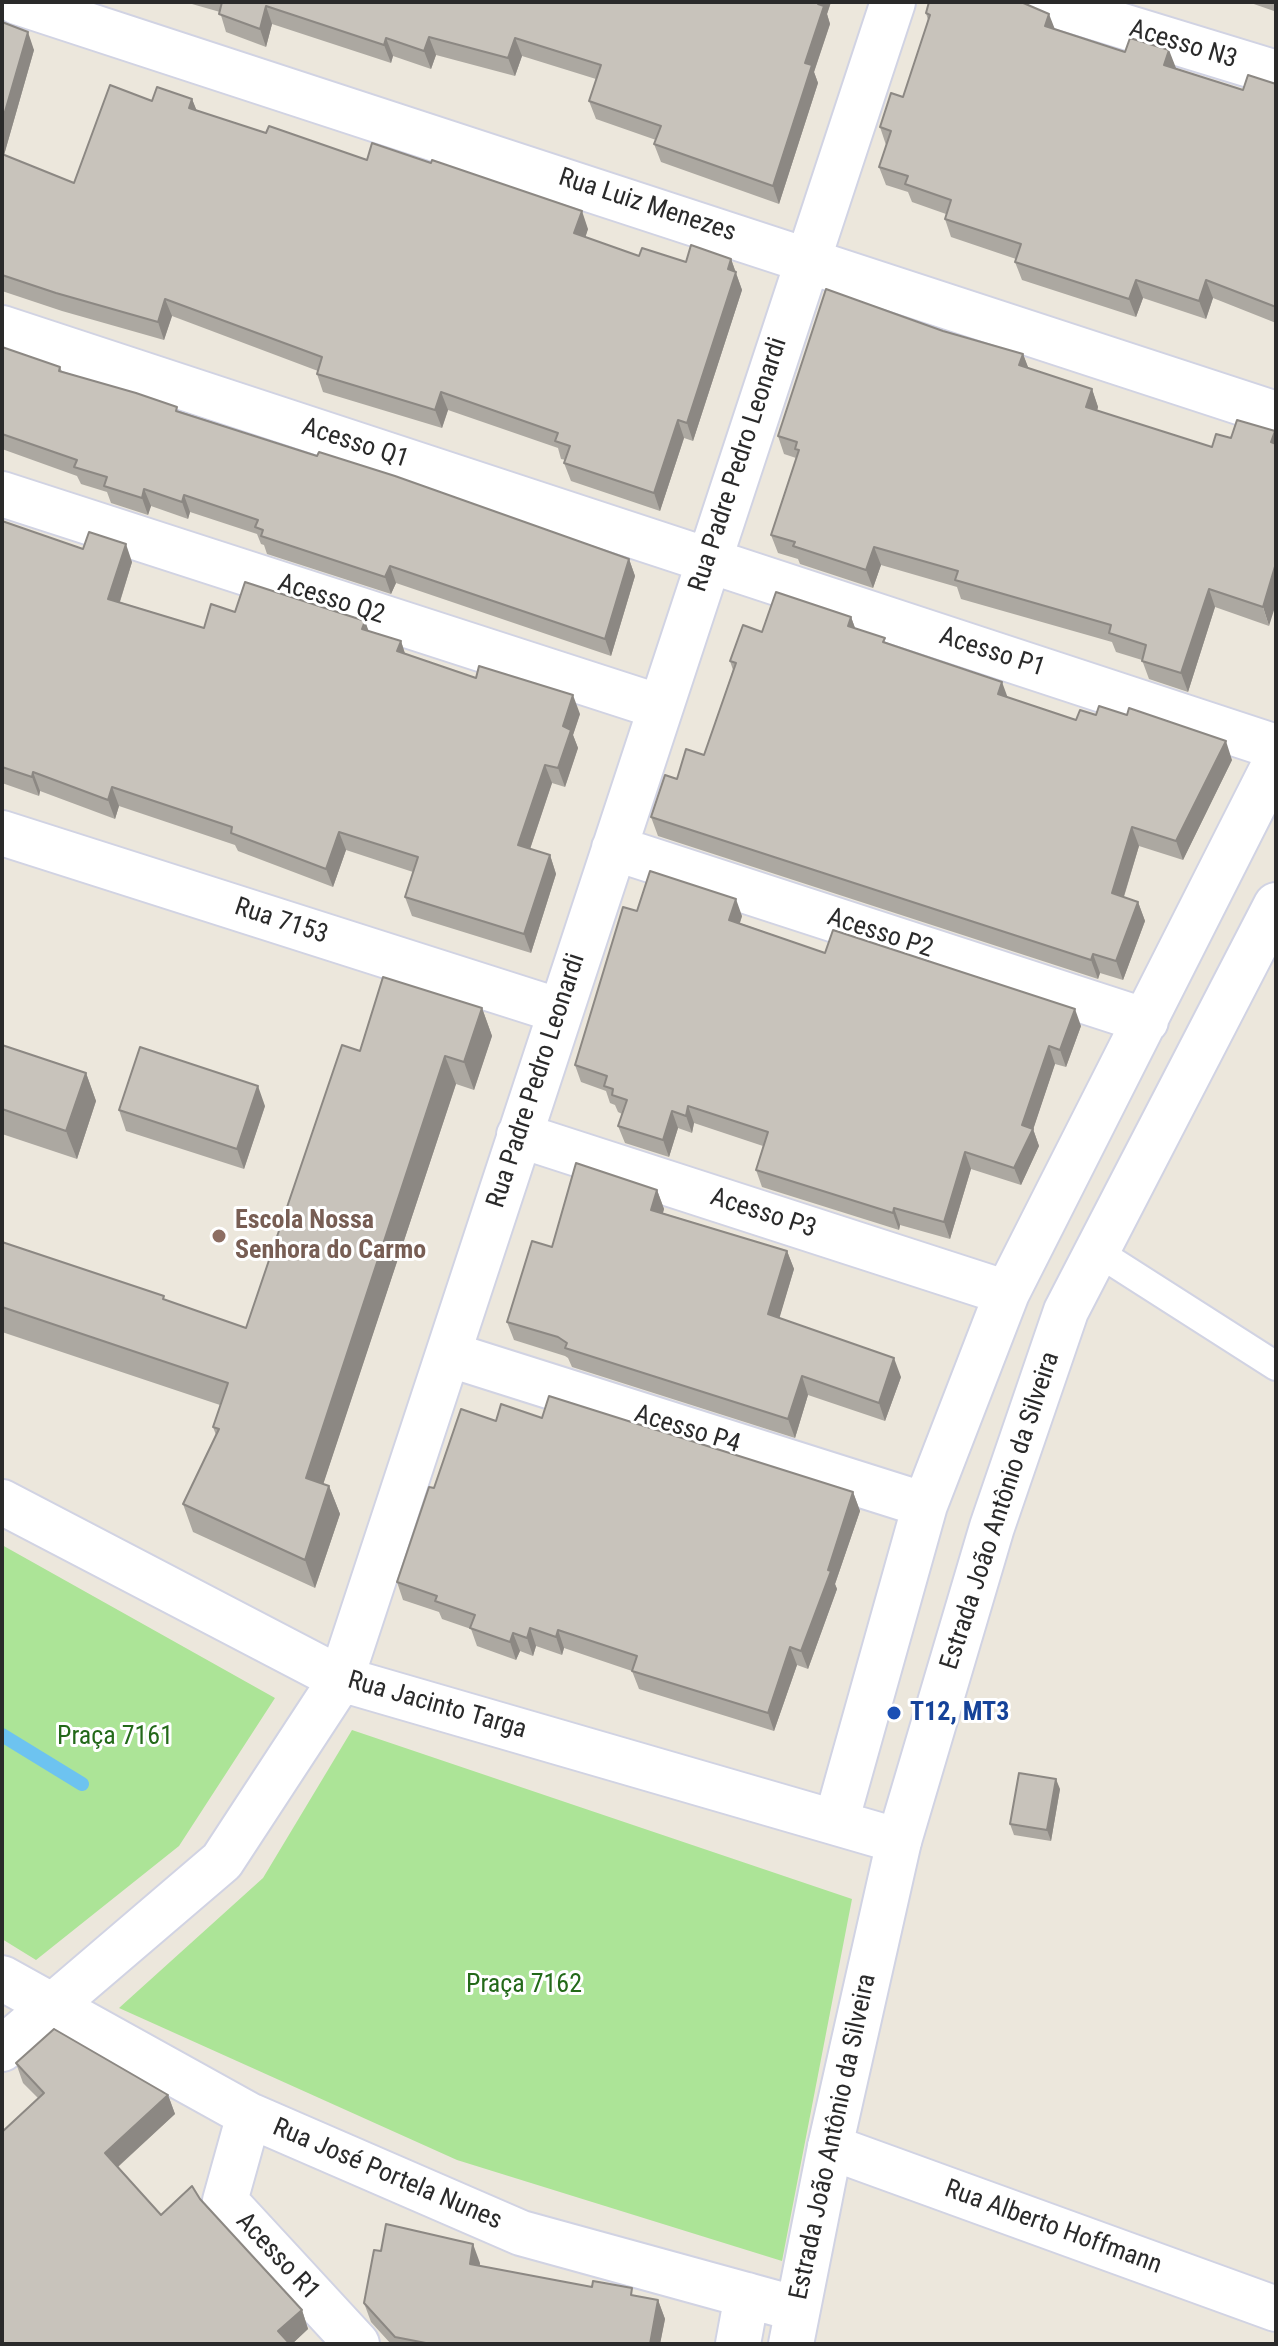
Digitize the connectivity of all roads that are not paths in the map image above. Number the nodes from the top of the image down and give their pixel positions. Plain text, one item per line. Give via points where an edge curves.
1 (17, 2) edge
2 (893, 2) edge
3 (1044, 2) edge
4 (1276, 73) edge
5 (807, 258) junction
6 (2, 328) edge
7 (1276, 414) edge
8 (2, 494) edge
9 (708, 560) junction
10 (660, 707) junction
11 (1276, 747) edge
12 (1276, 761) edge
13 (2, 833) edge
14 (614, 848) junction
15 (1276, 905) edge
16 (560, 1011) junction
17 (1146, 1021) junction
18 (519, 1135) junction
19 (1096, 1251) junction
20 (1007, 1293) junction
21 (448, 1354) junction
22 (1276, 1366) edge
23 (2, 1502) edge
24 (925, 1505) junction
25 (341, 1679) junction
26 (836, 1822) junction
27 (899, 1841) junction
28 (2, 1978) edge
29 (53, 2007) junction
30 (2, 2049) edge
31 (249, 2115) junction
32 (830, 2147) junction
33 (747, 2295) junction
34 (1276, 2309) edge
35 (794, 2326) edge
36 (357, 2344) edge
37 (738, 2344) edge

1 - 5 street, Rua Luiz Menezes
2 - 5 street, Rua Padre Pedro Leonardi
3 - 4 street, Acesso N3
5 - 7 street, Rua Luiz Menezes
5 - 9 street, Rua Padre Pedro Leonardi
6 - 9 street, Acesso Q1
8 - 10 street, Acesso Q2
9 - 10 street, Rua Padre Pedro Leonardi
9 - 11 street, Acesso P1
10 - 14 street, Rua Padre Pedro Leonardi
12 - 17 street
13 - 16 street, Rua 7153
14 - 16 street, Rua Padre Pedro Leonardi
14 - 17 street, Acesso P2
15 - 19 street, Estrada João Antônio da Silveira
16 - 18 street, Rua Padre Pedro Leonardi
17 - 20 street
18 - 20 street, Acesso P3
18 - 21 street, Rua Padre Pedro Leonardi
19 - 22 lane
19 - 27 street, Estrada João Antônio da Silveira via 1066,1311 992,1527
20 - 24 street
21 - 24 street, Acesso P4
21 - 25 street, Rua Padre Pedro Leonardi
23 - 25 street, Rua Jacinto Targa
24 - 26 street
25 - 26 street, Rua Jacinto Targa
25 - 29 street, Rua Padre Pedro Leonardi via 222,1861
26 - 27 street, Rua Jacinto Targa
27 - 32 street, Estrada João Antônio da Silveira
28 - 29 street, Rua José Portela Nunes
29 - 30 street, Rua Padre Pedro Leonardi
29 - 31 street, Rua José Portela Nunes
31 - 33 street, Rua José Portela Nunes via 521,2233
31 - 36 street, Acesso R1 via 225,2201
32 - 34 street, Rua Alberto Hoffmann
32 - 35 street, Estrada João Antônio da Silveira
33 - 35 street, Rua José Portela Nunes
33 - 37 street, Estrada João Antônio da Silveira

